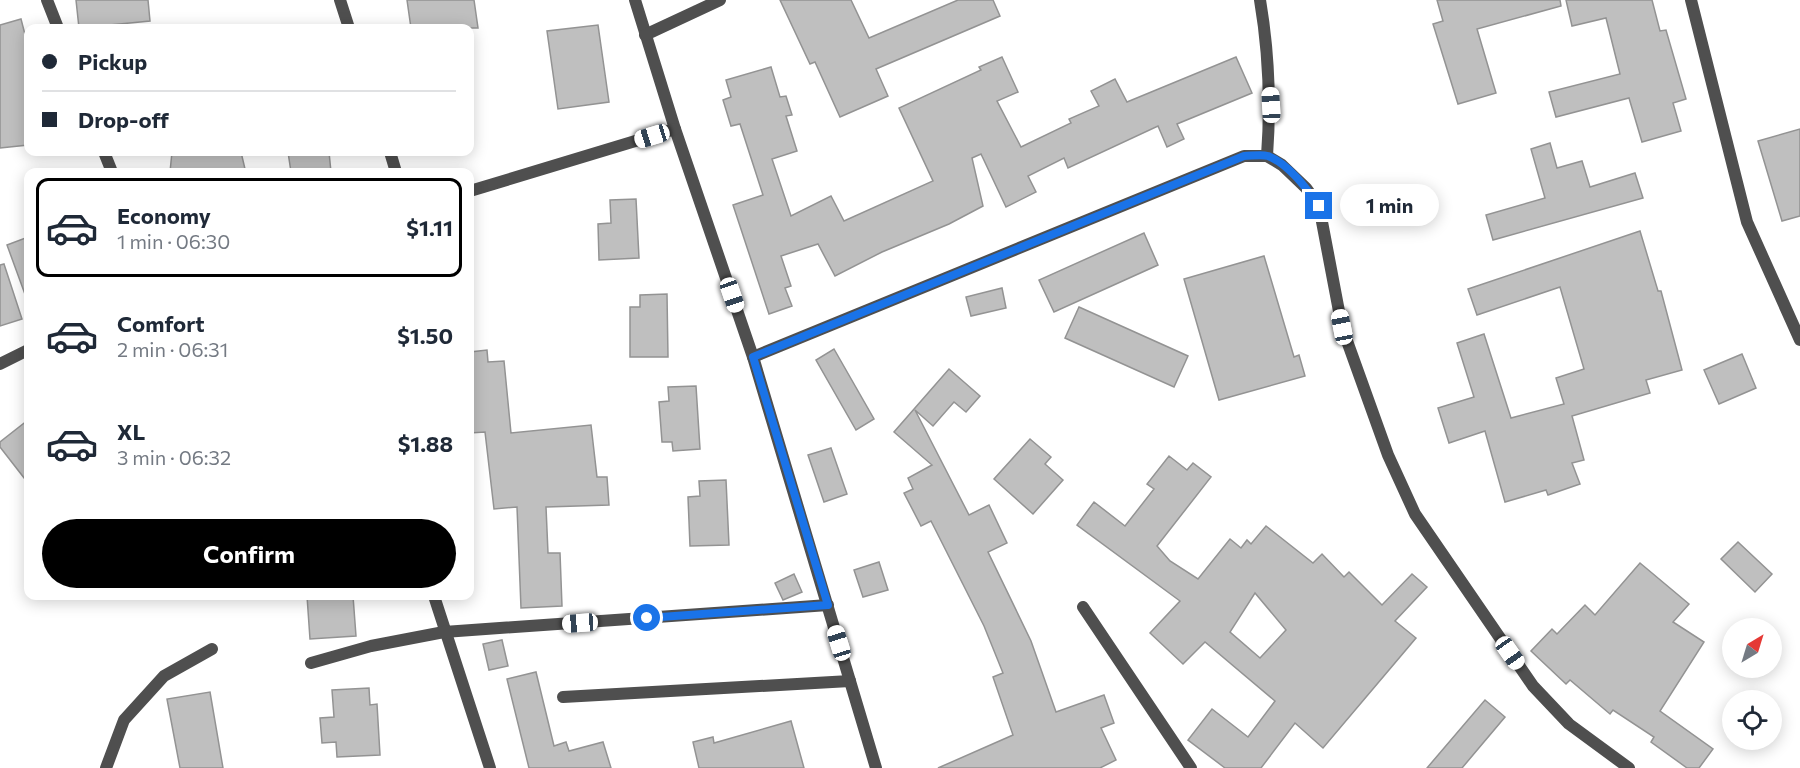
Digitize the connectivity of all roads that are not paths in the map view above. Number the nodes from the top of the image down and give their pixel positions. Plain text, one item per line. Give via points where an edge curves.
1 (47, 0) edge
2 (340, 0) edge
3 (635, 0) edge
4 (720, 0) edge
5 (1260, 0) edge
6 (1691, 0) edge
7 (56, 24) edge
8 (348, 24) edge
9 (645, 35) junction
10 (675, 129) junction
11 (1267, 156) junction
12 (474, 190) edge
13 (1800, 340) edge
14 (24, 352) edge
15 (753, 357) junction
16 (0, 364) edge
17 (435, 600) edge
18 (828, 605) junction
19 (1083, 607) dead end
20 (444, 632) junction
21 (212, 649) dead end
22 (311, 663) dead end
23 (850, 681) junction
24 (563, 697) dead end
25 (106, 768) edge
26 (490, 768) edge
27 (876, 768) edge
28 (1191, 768) edge
29 (1629, 768) edge

1 - 7 street
2 - 8 street
3 - 9 street
4 - 9 street
5 - 11 street via 1271,105
6 - 13 street via 1747,222
9 - 10 street
10 - 12 street
10 - 15 street
11 - 15 street via 1244,156
11 - 29 street via 1290,173 1319,206 1342,327 1388,455 1415,514 1533,686 1569,724
14 - 16 street
15 - 18 street
17 - 20 street
18 - 20 street
18 - 23 street
19 - 28 street
20 - 22 street
20 - 26 street
21 - 25 street via 164,676 124,720
23 - 24 street
23 - 27 street

